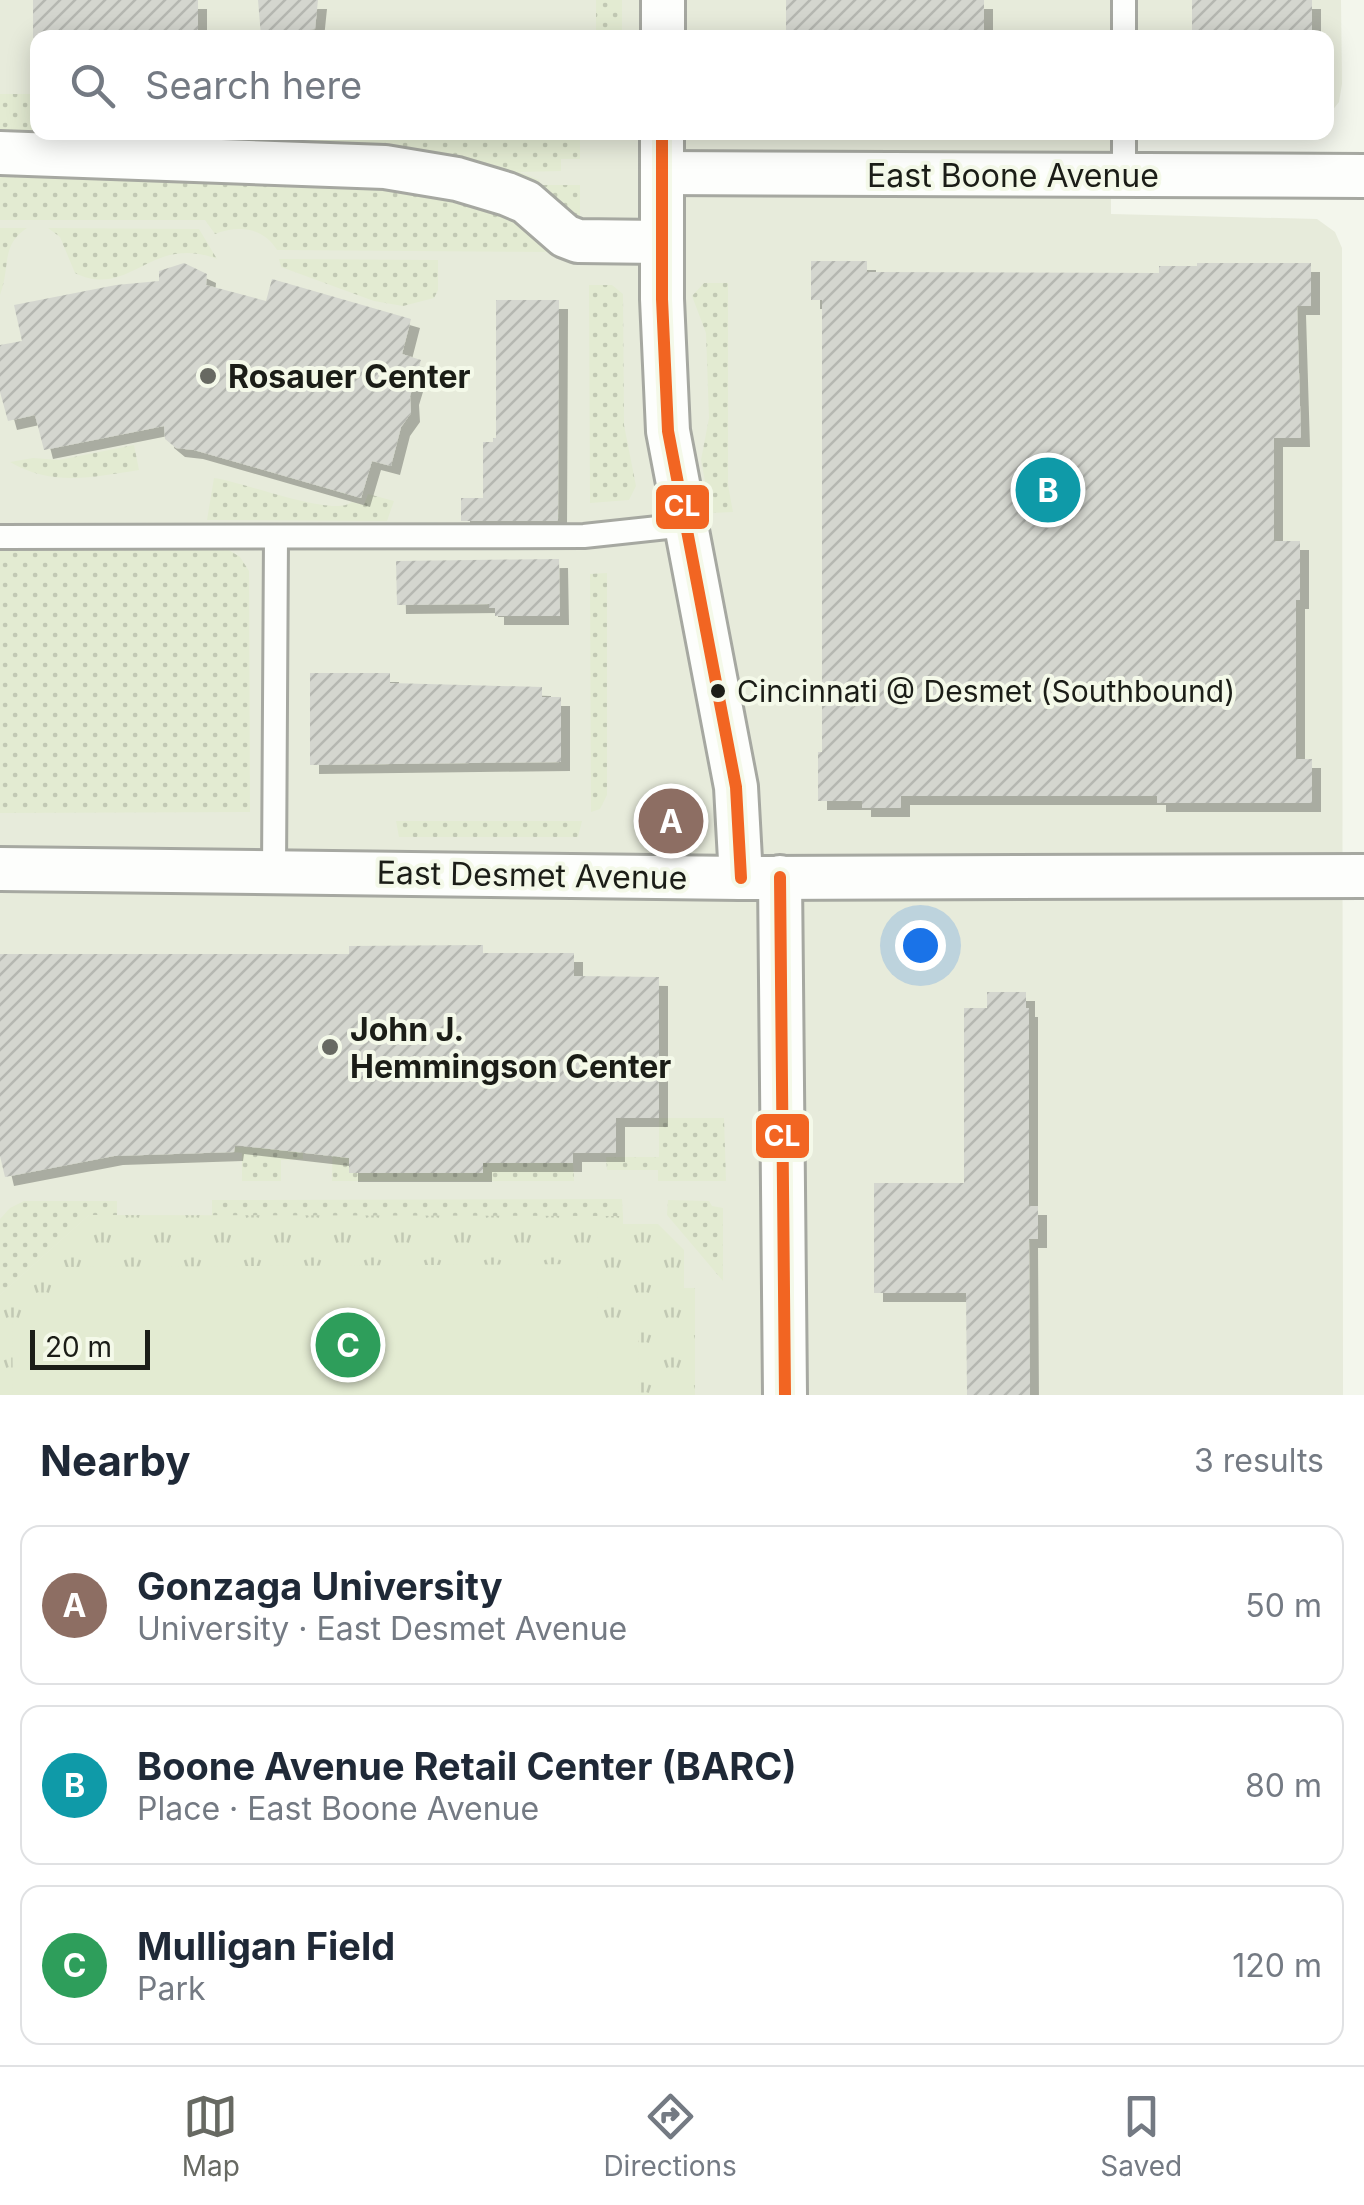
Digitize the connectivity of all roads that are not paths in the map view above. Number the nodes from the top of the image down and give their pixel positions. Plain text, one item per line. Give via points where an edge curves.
1 (663, 0) edge
2 (1124, 0) edge
3 (663, 30) edge
4 (1124, 30) edge
5 (1124, 140) edge
6 (662, 153) edge
7 (0, 154) edge
8 (1124, 175) junction
9 (1364, 176) edge
10 (661, 242) junction
11 (686, 526) junction
12 (0, 537) edge
13 (276, 537) junction
14 (0, 869) edge
15 (274, 872) junction
16 (1364, 876) edge
17 (761, 877) junction
18 (785, 1395) edge

1 - 3 street
2 - 4 lane
5 - 8 lane
6 - 8 street, East Boone Avenue
6 - 10 street
7 - 10 street via 385,167 458,178 507,194 578,241
8 - 9 street, East Boone Avenue
10 - 11 street via 665,396
11 - 13 lane via 584,536
11 - 17 street via 736,787
12 - 13 lane
13 - 15 lane
14 - 15 street, East Desmet Avenue
15 - 17 street, East Desmet Avenue
16 - 17 street, East Desmet Avenue
17 - 18 street

